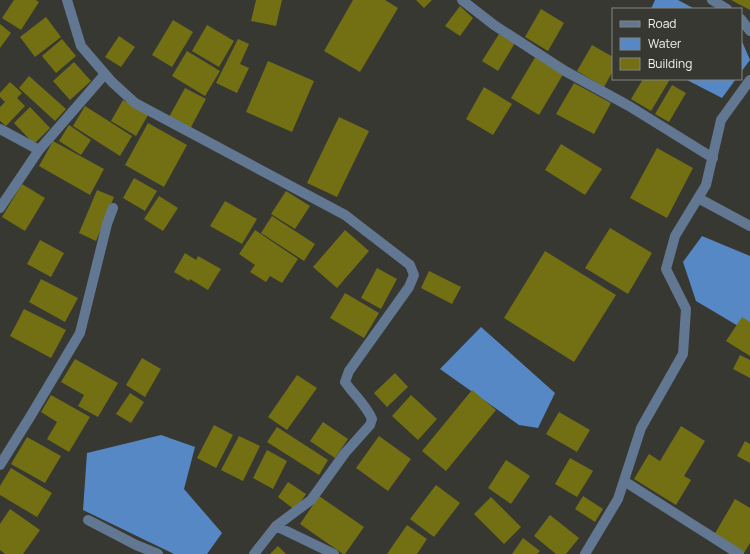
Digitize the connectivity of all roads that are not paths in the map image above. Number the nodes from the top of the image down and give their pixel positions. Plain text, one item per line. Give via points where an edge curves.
1 (67, 0) edge
2 (462, 0) edge
3 (712, 0) edge
4 (724, 8) edge
5 (742, 20) edge
6 (750, 31) edge
7 (105, 74) junction
8 (750, 80) edge
9 (0, 129) edge
10 (39, 150) junction
11 (713, 158) junction
12 (698, 198) junction
13 (0, 208) edge
14 (114, 208) dead end
15 (750, 226) edge
16 (0, 465) edge
17 (624, 481) junction
18 (88, 520) dead end
19 (276, 526) junction
20 (158, 554) edge
21 (254, 554) edge
22 (334, 554) edge
23 (585, 554) edge
24 (739, 554) edge

1 - 7 street via 81,46
2 - 11 street via 494,25 565,71 630,106
3 - 4 street
5 - 6 street
7 - 10 street
7 - 19 street via 135,103 346,216 410,265 414,275 409,287 349,371 345,382 369,412 372,419 370,425 345,453 311,500
8 - 11 street via 721,120
9 - 10 street
10 - 13 street
11 - 12 street via 706,185
12 - 15 street
12 - 17 street via 675,236 666,269 686,309 683,354 641,428
14 - 16 street via 107,224 80,333
17 - 23 street via 618,499
17 - 24 street
18 - 20 street
19 - 21 street
19 - 22 street

